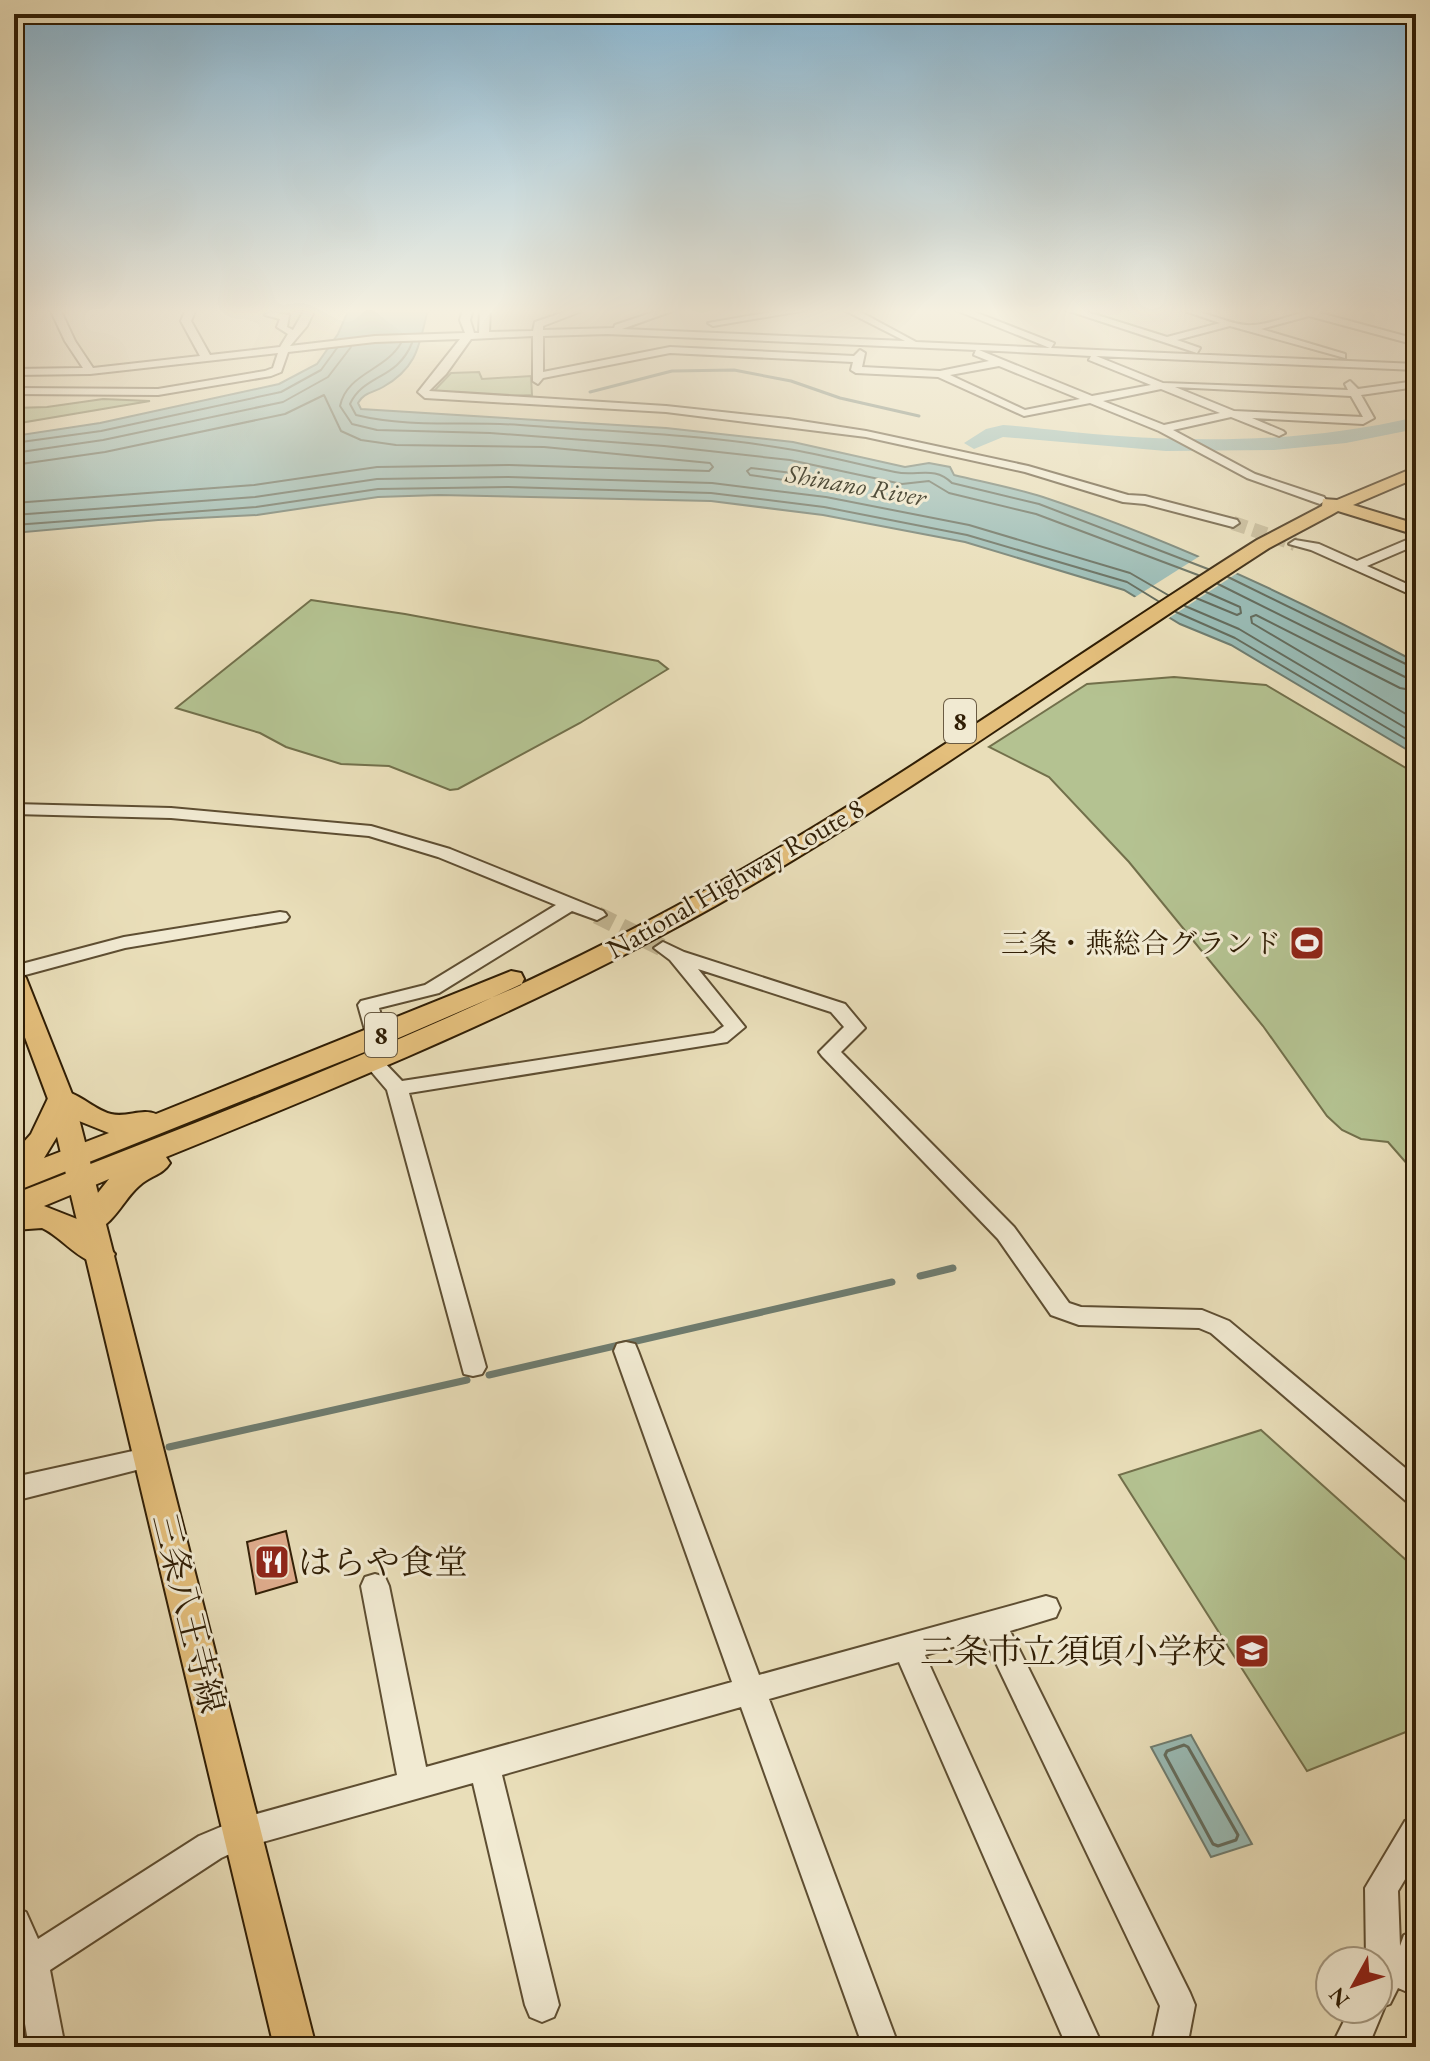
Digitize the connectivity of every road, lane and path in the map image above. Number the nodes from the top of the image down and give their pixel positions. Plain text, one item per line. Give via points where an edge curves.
1 (587, 405) edge
2 (1007, 405) edge
3 (1066, 405) edge
4 (1106, 405) edge
5 (1210, 405) edge
6 (1361, 405) edge
7 (1231, 414) junction
8 (1163, 429) junction
9 (1279, 433) dead end
10 (1416, 460) edge
11 (1416, 472) edge
12 (1329, 503) junction
13 (1416, 530) edge
14 (1243, 538) junction
15 (1416, 540) edge
16 (1295, 544) tunnel mouth
17 (1357, 566) junction
18 (1416, 593) edge
19 (14, 809) edge
20 (569, 905) junction
21 (597, 915) tunnel mouth
22 (280, 917) dead end
23 (14, 972) edge
24 (14, 978) edge
25 (375, 1050) junction
26 (275, 1079) junction
27 (397, 1088) junction
28 (61, 1099) junction
29 (246, 1114) junction
30 (78, 1168) junction
31 (14, 1169) edge
32 (14, 1182) edge
33 (14, 1206) edge
34 (14, 1219) edge
35 (92, 1220) junction
36 (99, 1254) junction
37 (626, 1351) dead end
38 (473, 1367) dead end
39 (151, 1457) junction
40 (14, 1490) edge
41 (1416, 1493) edge
42 (375, 1586) dead end
43 (1046, 1608) dead end
44 (992, 1624) junction
45 (907, 1648) junction
46 (753, 1691) junction
47 (484, 1765) junction
48 (414, 1784) junction
49 (1416, 1832) edge
50 (242, 1833) junction
51 (14, 1924) edge
52 (23, 1968) edge
53 (1395, 1982) edge
54 (542, 2005) dead end
55 (47, 2047) edge
56 (295, 2047) edge
57 (881, 2047) edge
58 (1085, 2047) edge
59 (1169, 2047) edge
60 (1349, 2047) edge

1 - 14 street via 850,431 1013,465 1145,500
2 - 3 street via 1024,413
4 - 8 street
5 - 7 street
6 - 7 street via 1369,418 1363,421
7 - 8 street
7 - 9 street
8 - 12 street via 1251,476
10 - 12 highway, National Highway Route 8 / 8
11 - 12 highway, National Highway Route 8 / 8
12 - 13 highway
12 - 14 highway, National Highway Route 8 / 8
14 - 25 highway, National Highway Route 8 / 8 via 820,831
15 - 17 street
16 - 17 street
17 - 18 street
19 - 20 street via 171,813 371,831 444,853
20 - 21 street
20 - 25 street via 432,989 368,1005
22 - 23 street via 124,943
24 - 28 main road, 三条八王寺線
25 - 26 highway, National Highway Route 8 / 8
25 - 27 street
25 - 29 highway, National Highway Route 8 / 8
26 - 28 highway via 243,1082 129,1125 100,1122
26 - 30 highway, National Highway Route 8 / 8
27 - 38 street
27 - 41 street via 720,1038 735,1027 670,952 838,1008 855,1028 829,1052 1006,1233 1060,1309 1079,1316 1202,1319 1220,1327
28 - 30 main road, 三条八王寺線
28 - 31 highway via 46,1137
29 - 30 highway, National Highway Route 8 / 8
29 - 35 highway via 230,1131 129,1177
30 - 32 highway, National Highway Route 8 / 8
30 - 33 highway, National Highway Route 8 / 8
30 - 35 main road, 三条八王寺線
34 - 36 highway via 32,1214 54,1219
35 - 36 main road, 三条八王寺線
36 - 39 main road, 三条八王寺線
37 - 46 street
39 - 40 street
39 - 50 main road, 三条八王寺線
42 - 48 street
43 - 44 street
44 - 45 street
44 - 59 street via 1178,2005
45 - 46 street
45 - 58 street
46 - 47 street
46 - 57 street
47 - 48 street
47 - 54 street
48 - 50 street
49 - 53 street via 1381,1888
50 - 52 street via 210,1847
50 - 56 main road, 三条八王寺線
51 - 52 street
52 - 55 street
53 - 60 street

